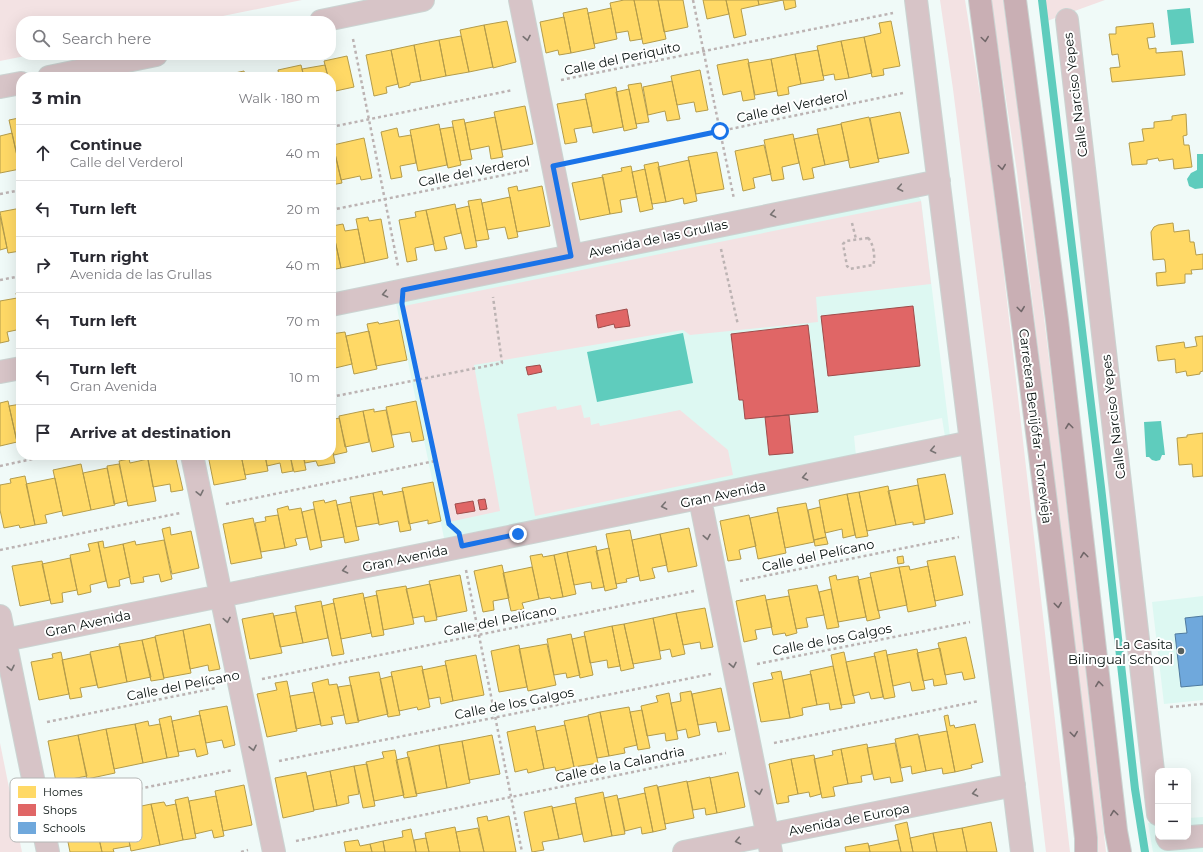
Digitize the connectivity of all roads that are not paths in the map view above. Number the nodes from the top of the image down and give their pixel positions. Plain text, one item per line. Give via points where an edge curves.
1 (423, 0) edge
2 (520, 0) edge
3 (980, 0) edge
4 (1015, 0) edge
5 (917, 4) edge
6 (336, 18) edge
7 (1067, 20) dead end
8 (142, 60) edge
9 (113, 70) edge
10 (95, 72) edge
11 (16, 84) edge
12 (0, 87) edge
13 (939, 181) junction
14 (571, 256) junction
15 (336, 304) edge
16 (16, 369) edge
17 (0, 372) edge
18 (971, 442) junction
19 (193, 460) edge
20 (700, 499) junction
21 (222, 595) junction
22 (0, 616) edge
23 (5, 640) junction
24 (33, 778) edge
25 (1014, 785) junction
26 (1157, 804) edge
27 (1203, 836) edge
28 (1191, 837) edge
29 (46, 842) edge
30 (769, 844) edge
31 (274, 849) edge
32 (48, 852) edge
33 (684, 852) edge
34 (1022, 852) edge
35 (1086, 852) edge
36 (1120, 852) edge

1 - 6 street
2 -> 14 street
3 -> 35 main road, Carretera Benijófar - Torrevieja via 1066,663
36 -> 4 main road
5 - 13 street
7 - 26 street, Calle Narciso Yepes
8 - 9 street
9 - 10 street
11 - 12 street
13 -> 14 street, Avenida de las Grullas
13 - 18 street
14 -> 15 street, Avenida de las Grullas
16 - 17 street
18 -> 20 street, Gran Avenida
18 - 25 street
19 -> 21 street
20 -> 21 street, Gran Avenida
20 -> 30 street
21 - 23 street, Gran Avenida
21 -> 31 street
22 - 23 street
23 -> 24 street
25 -> 30 street, Avenida de Europa
25 - 34 street
27 - 28 street
29 -> 32 street
30 -> 33 street, Avenida de Europa

